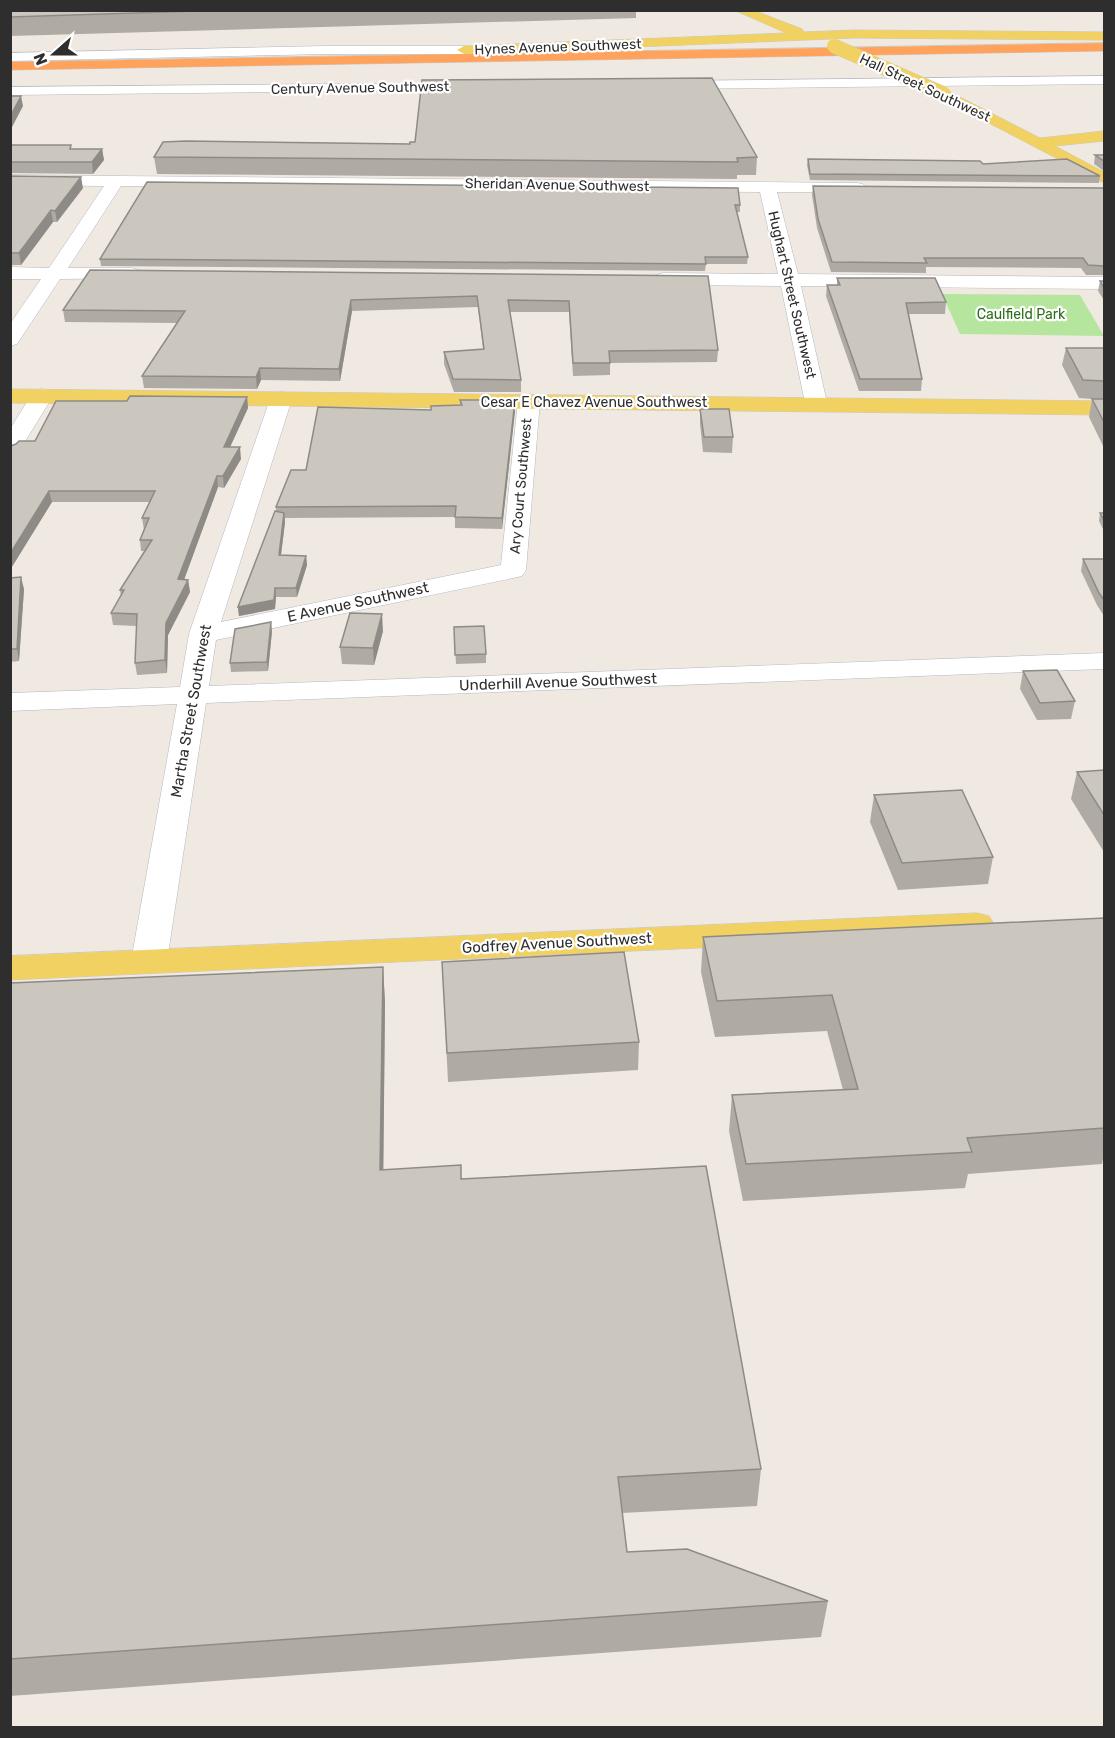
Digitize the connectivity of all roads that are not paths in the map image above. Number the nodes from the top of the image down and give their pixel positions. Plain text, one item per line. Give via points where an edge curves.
1 (740, 10) edge
2 (809, 36) junction
3 (1104, 36) edge
4 (1104, 47) edge
5 (465, 50) junction
6 (10, 57) edge
7 (1104, 57) edge
8 (170, 63) junction
9 (730, 64) junction
10 (10, 66) edge
11 (812, 67) dead end
12 (1104, 67) edge
13 (835, 68) dead end
14 (10, 75) edge
15 (1104, 80) edge
16 (653, 85) edge
17 (475, 87) edge
18 (10, 91) edge
19 (1104, 136) edge
20 (1038, 143) junction
21 (10, 180) edge
22 (116, 181) junction
23 (1101, 186) edge
24 (767, 187) junction
25 (875, 188) edge
26 (10, 273) edge
27 (57, 273) junction
28 (154, 274) edge
29 (642, 279) edge
30 (789, 280) junction
31 (1104, 283) edge
32 (10, 340) edge
33 (10, 396) edge
34 (42, 396) junction
35 (281, 399) junction
36 (529, 401) junction
37 (816, 403) junction
38 (1104, 408) edge
39 (10, 448) edge
40 (513, 570) joint
41 (203, 634) junction
42 (1104, 661) edge
43 (192, 696) junction
44 (10, 702) edge
45 (1011, 923) edge
46 (149, 961) junction
47 (10, 968) edge

1 - 2 main road, Hall Street Southwest
2 - 3 main road, Hynes Avenue Southwest
2 - 5 main road, Hynes Avenue Southwest
2 - 20 main road, Hall Street Southwest, bridge via 944,94
4 - 8 highway
5 - 6 street, Hynes Avenue Southwest
5 - 8 highway
7 - 9 highway
8 - 10 highway
9 - 11 highway
9 - 14 highway
12 - 13 highway
15 - 16 street
17 - 18 street, Century Avenue Southwest
19 - 20 main road
20 - 23 main road, Hall Street Southwest
21 - 22 street, Sheridan Avenue Southwest
22 - 24 street, Sheridan Avenue Southwest
22 - 27 street
24 - 25 street, Sheridan Avenue Southwest
24 - 30 street, Hughart Street Southwest
26 - 27 street
27 - 28 street
27 - 32 street
29 - 30 street
30 - 31 street
30 - 37 street, Hughart Street Southwest
33 - 34 main road, Cesar E Chavez Avenue Southwest
34 - 35 main road, Cesar E Chavez Avenue Southwest
34 - 39 street
35 - 36 main road, Cesar E Chavez Avenue Southwest
35 - 41 street, Martha Street Southwest
36 - 37 main road, Cesar E Chavez Avenue Southwest
36 - 40 street, Ary Court Southwest
37 - 38 main road, Cesar E Chavez Avenue Southwest
40 - 41 street, E Avenue Southwest
41 - 43 street, Martha Street Southwest
42 - 43 street, Underhill Avenue Southwest
43 - 44 street, Underhill Avenue Southwest
43 - 46 street, Martha Street Southwest
45 - 46 main road, Godfrey Avenue Southwest
46 - 47 main road, Godfrey Avenue Southwest

